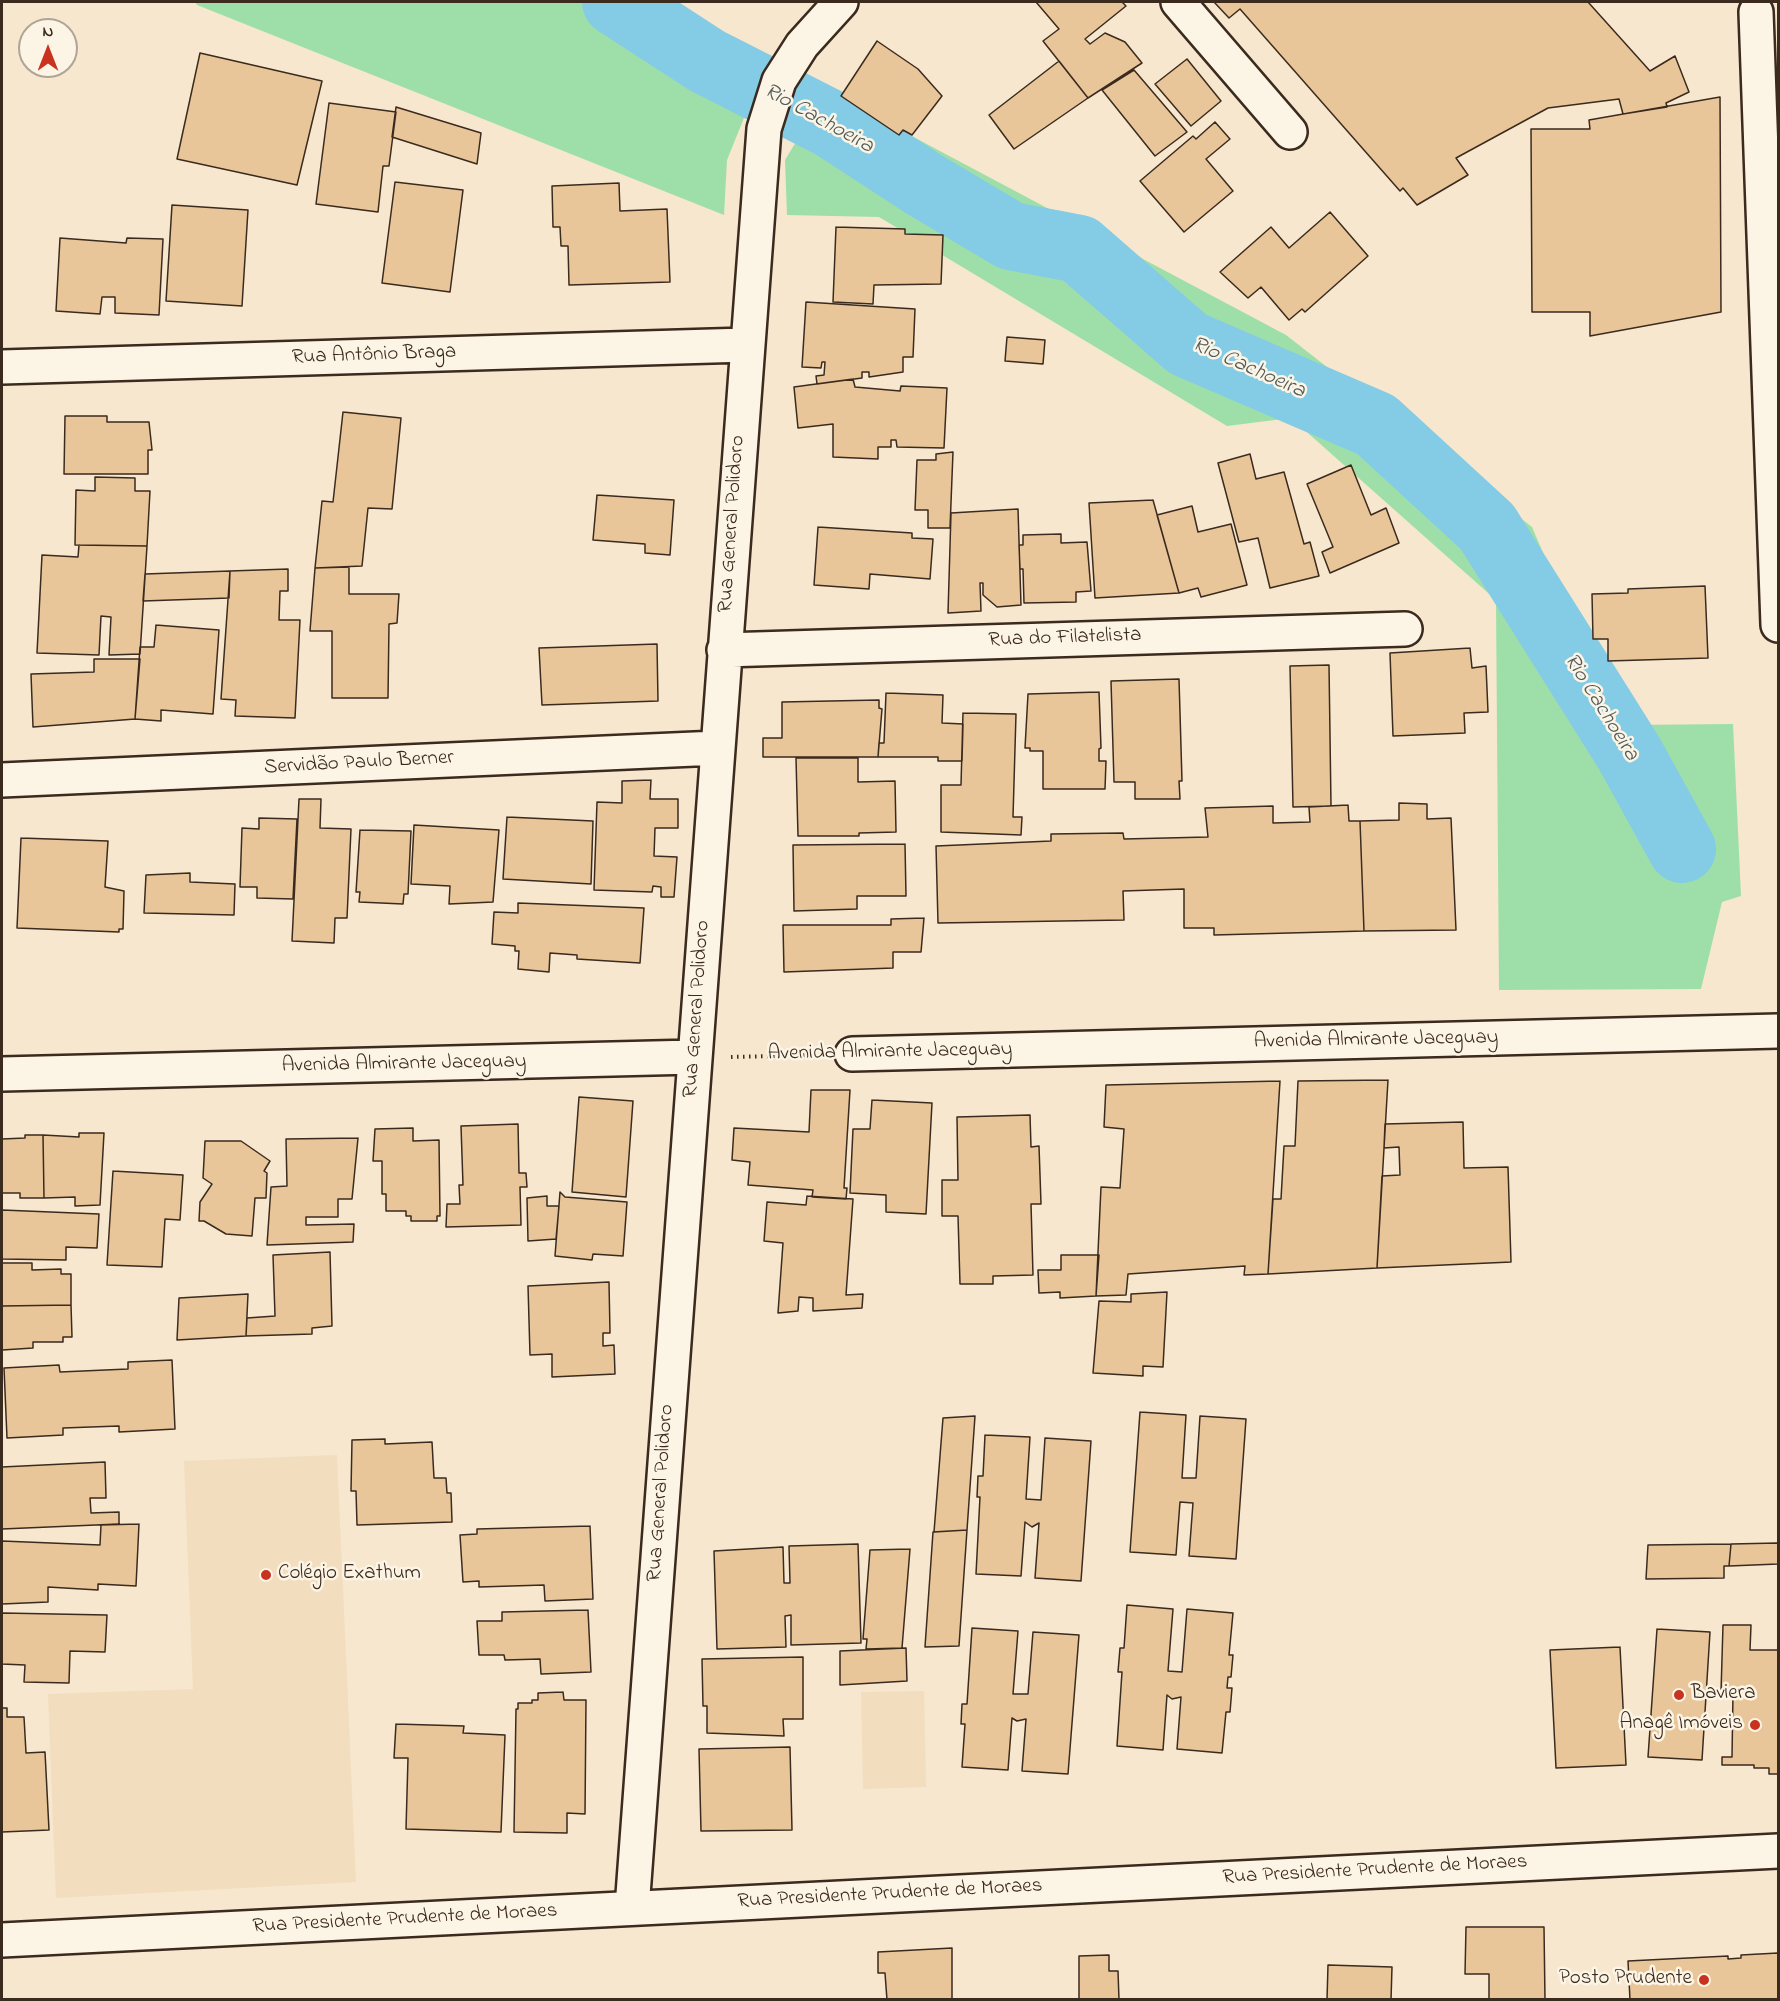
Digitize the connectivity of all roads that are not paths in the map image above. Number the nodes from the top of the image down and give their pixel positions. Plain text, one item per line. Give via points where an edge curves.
1 (841, 2) edge
2 (1178, 2) edge
3 (1751, 7) edge
4 (1779, 37) edge
5 (1290, 132) dead end
6 (1773, 322) edge
7 (747, 345) junction
8 (2, 367) edge
9 (1779, 626) edge
10 (1405, 629) dead end
11 (724, 650) junction
12 (717, 748) junction
13 (2, 780) edge
14 (1779, 1031) edge
15 (852, 1054) road end
16 (694, 1058) junction
17 (2, 1074) edge
18 (1779, 1851) edge
19 (632, 1908) junction
20 (2, 1940) edge

1 - 7 street, Rua General Polidoro via 802,45 773,95 761,156
2 - 5 street
3 - 4 street
3 - 6 street
6 - 9 street
7 - 8 street, Rua Antônio Braga
7 - 11 street, Rua General Polidoro
10 - 11 street, Rua do Filatelista
11 - 12 street, Rua General Polidoro
12 - 13 street, Servidão Paulo Berner
12 - 16 street, Rua General Polidoro
14 - 15 street, Avenida Almirante Jaceguay
16 - 17 street, Avenida Almirante Jaceguay
16 - 19 street, Rua General Polidoro
18 - 19 street, Rua Presidente Prudente de Moraes
19 - 20 street, Rua Presidente Prudente de Moraes

